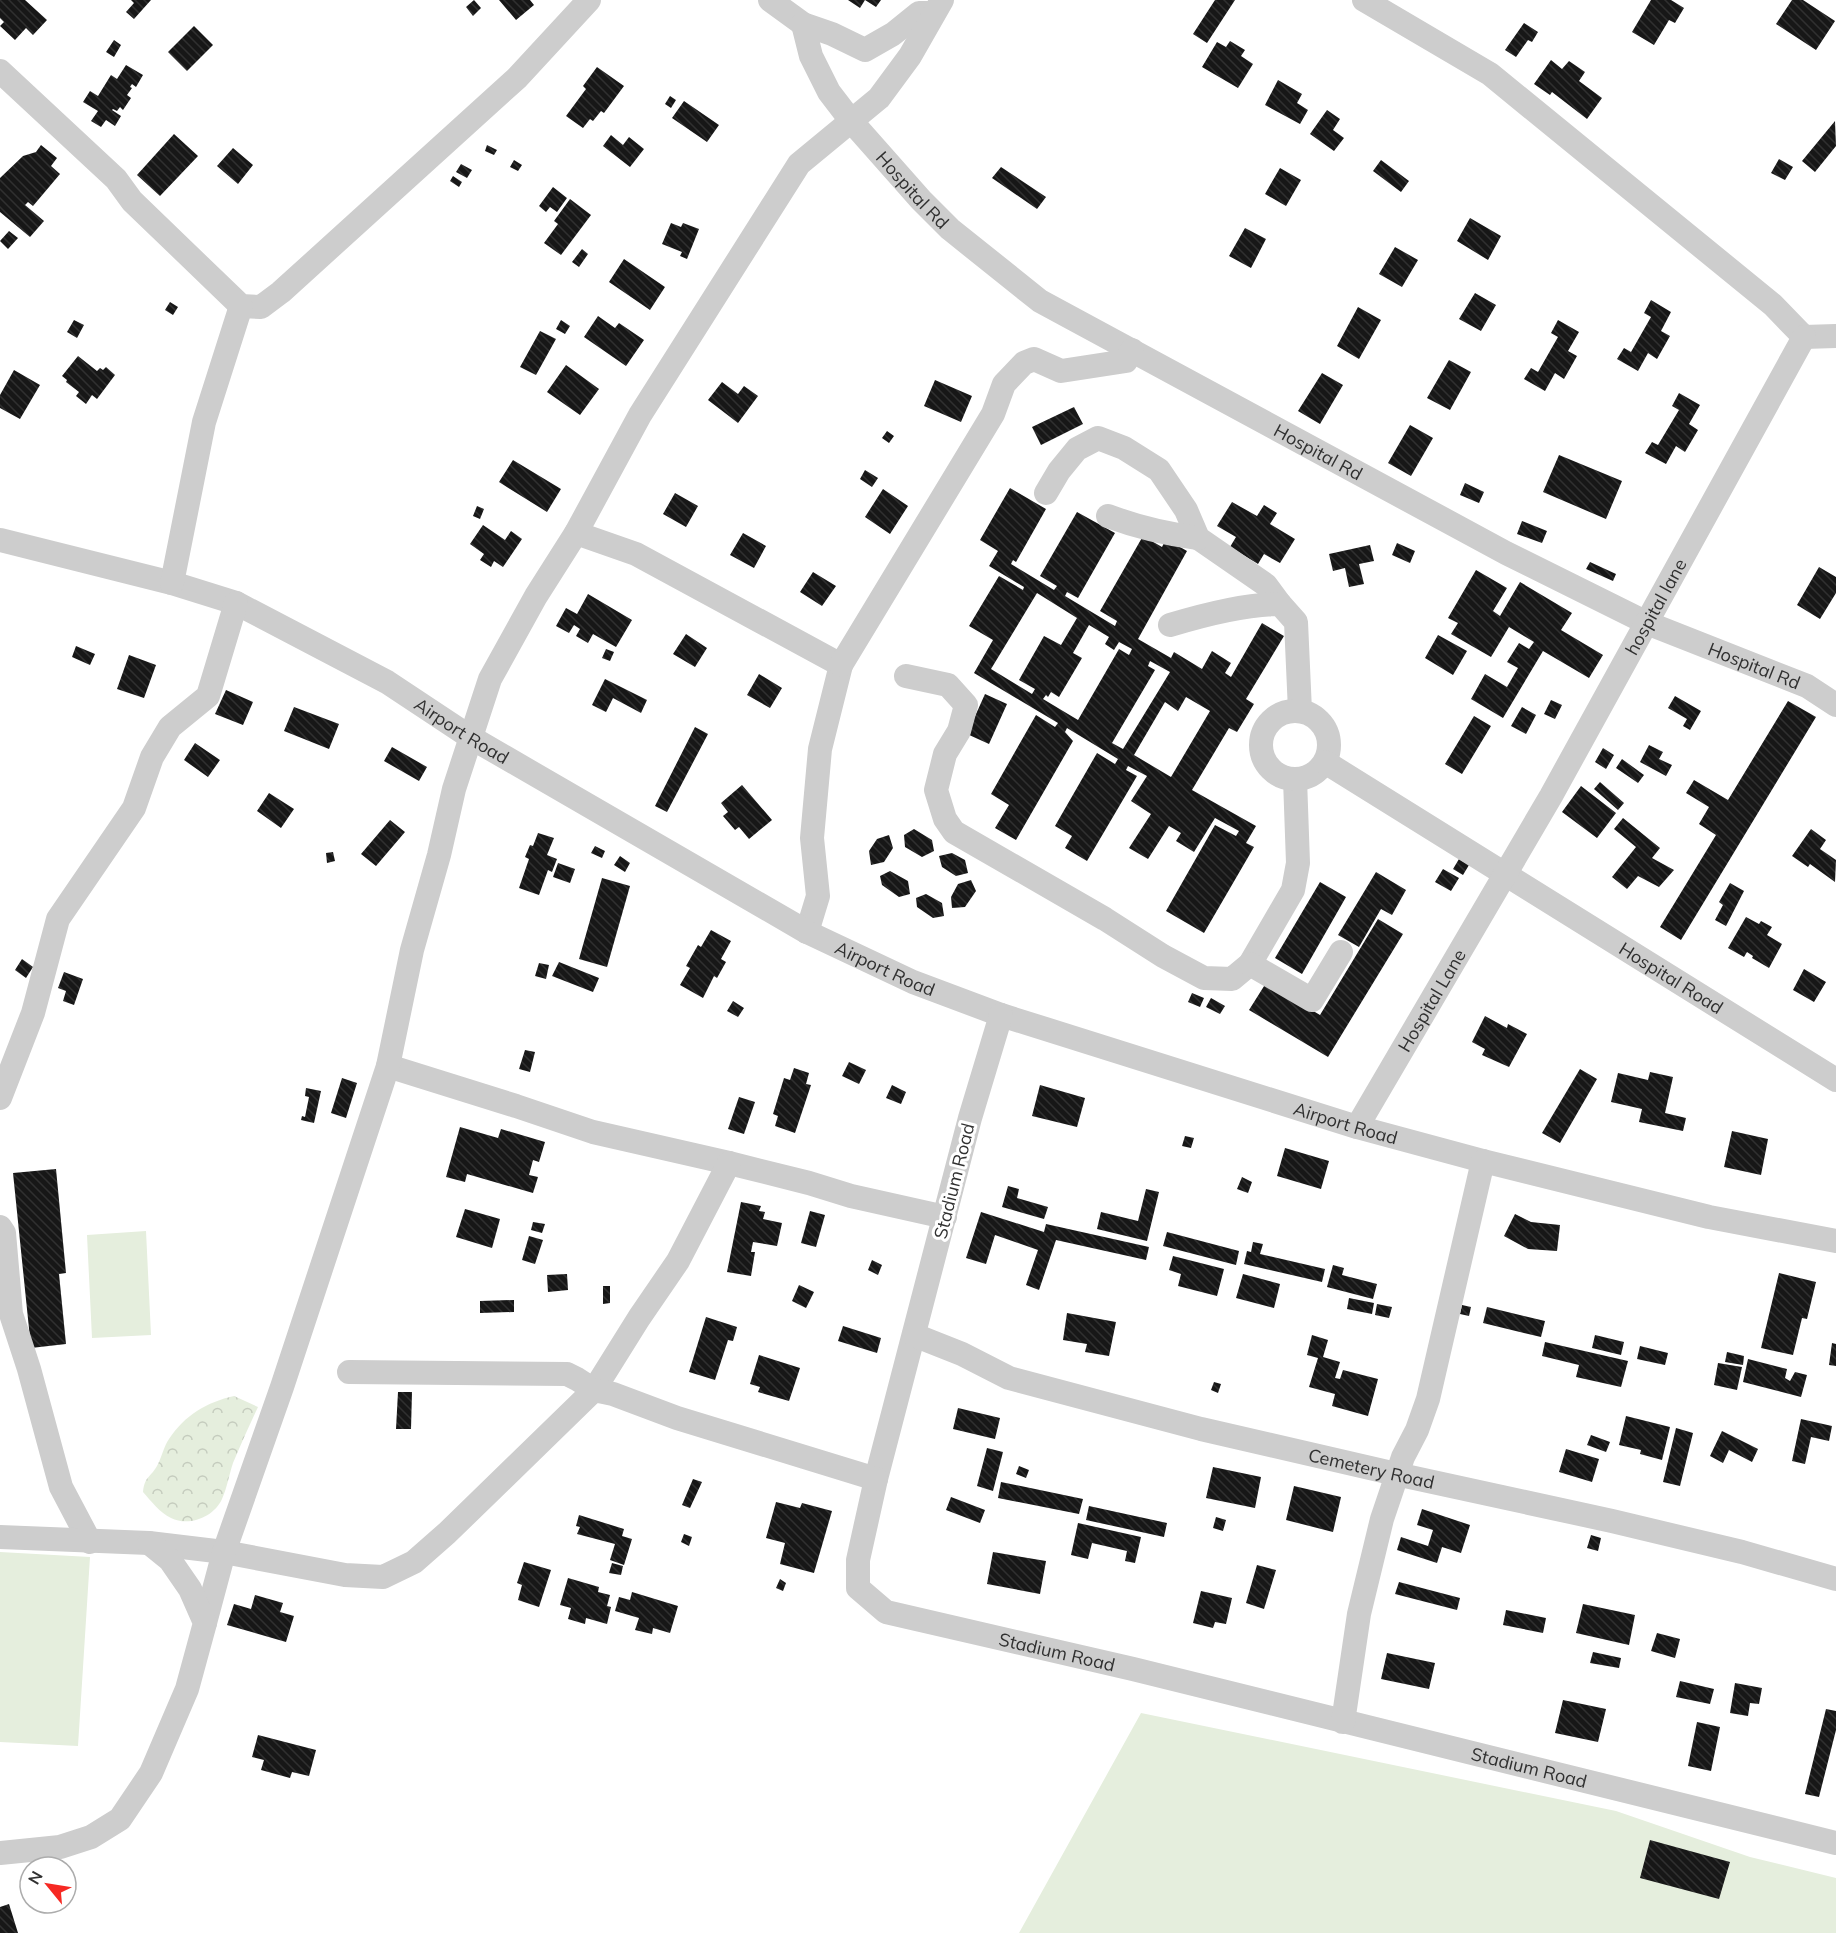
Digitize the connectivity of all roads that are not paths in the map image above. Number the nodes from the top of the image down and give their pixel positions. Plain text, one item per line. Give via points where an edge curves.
1 (590, 0) edge
2 (770, 0) edge
3 (1364, 0) edge
4 (938, 6) edge
5 (803, 24) junction
6 (0, 71) edge
7 (852, 122) junction
8 (241, 306) junction
9 (1836, 336) edge
10 (1804, 337) junction
11 (1132, 350) junction
12 (1046, 493) dead end
13 (1108, 516) dead end
14 (576, 534) junction
15 (1198, 537) junction
16 (0, 540) edge
17 (172, 583) junction
18 (236, 603) junction
19 (1280, 604) junction
20 (1647, 623) junction
21 (1170, 625) dead end
22 (841, 665) junction
23 (906, 676) dead end
24 (1836, 705) edge
25 (1300, 711) junction
26 (470, 737) junction
27 (1325, 762) junction
28 (1295, 779) junction
29 (1506, 874) junction
30 (807, 932) junction
31 (1341, 952) dead end
32 (1250, 964) junction
33 (1001, 1015) junction
34 (388, 1066) junction
35 (1836, 1080) edge
36 (0, 1098) edge
37 (1357, 1127) junction
38 (1483, 1161) junction
39 (729, 1163) junction
40 (945, 1217) junction
41 (0, 1227) edge
42 (1836, 1241) edge
43 (914, 1335) junction
44 (349, 1372) dead end
45 (594, 1390) junction
46 (1396, 1474) junction
47 (876, 1479) junction
48 (0, 1537) edge
49 (90, 1542) junction
50 (149, 1543) junction
51 (224, 1552) junction
52 (1836, 1578) edge
53 (205, 1623) junction
54 (1343, 1722) junction
55 (1836, 1843) edge
56 (0, 1853) edge

1 - 8 street via 517,78 281,292 261,307
2 - 5 street
3 - 10 street via 1490,74 1729,268
4 - 5 street via 919,13 865,50
4 - 7 street via 910,56 879,98
5 - 7 street, Hospital Rd via 811,56 829,92
6 - 8 street via 116,179 132,201
7 - 11 street, Hospital Rd via 921,200 989,262 1040,301
7 - 14 street via 799,164 640,415
8 - 17 street via 204,422
9 - 10 street
10 - 20 street, hospital lane
11 - 20 street, Hospital Rd via 1506,553
11 - 22 street via 1126,361 1061,371 1034,359 1011,376 993,414
12 - 15 street via 1077,449 1098,438 1124,448 1159,470 1186,510
13 - 15 street via 1176,535
14 - 22 street via 636,554
14 - 26 street via 490,679
15 - 19 street via 1266,585
16 - 17 street, Airport Road
17 - 18 street, Airport Road
18 - 26 street, Airport Road via 387,682
18 - 36 street via 208,696 170,727 152,757 134,808 58,919 33,1013
19 - 21 street via 1256,605
19 - 25 street via 1296,622
20 - 24 street, Hospital Rd via 1807,686
20 - 29 street, hospital lane
22 - 30 street via 820,749 812,837 818,896
23 - 32 street via 948,685 966,705 959,731 945,754 936,790 945,819 954,831 1204,978 1232,979
25 - 27 street via 1323,724 1329,750
25 - 28 street via 1274,718 1261,740 1268,766 1278,775
26 - 30 street, Airport Road
26 - 34 street via 412,950
27 - 28 street via 1316,773
27 - 29 street, Hospital Road
28 - 32 street via 1299,863 1293,890
29 - 35 street, Hospital Road
29 - 37 street, Hospital Lane
30 - 33 street, Airport Road via 913,982
31 - 32 street via 1312,1000
33 - 37 street, Airport Road
33 - 40 street, Stadium Road
34 - 39 street via 593,1132
34 - 51 street
37 - 38 street, Airport Road
38 - 42 street, Airport Road via 1709,1217
38 - 46 street via 1428,1399
39 - 40 street
39 - 45 street via 678,1261
40 - 43 street, Stadium Road
41 - 49 street via 4,1233 11,1314 61,1487
43 - 46 street, Cemetery Road via 1009,1378 1201,1429
43 - 47 street, Stadium Road
44 - 45 street via 567,1374
45 - 47 street
45 - 51 street via 447,1533 414,1562 383,1577 345,1575
46 - 52 street, Cemetery Road via 1612,1521
46 - 54 street via 1359,1614
47 - 54 street, Stadium Road via 858,1560 858,1588 886,1612
48 - 49 street
49 - 50 street
50 - 51 street
50 - 53 street via 170,1560 190,1589
51 - 53 street
53 - 56 street via 187,1689 168,1734 151,1773 120,1819 91,1837 60,1847
54 - 55 street, Stadium Road

